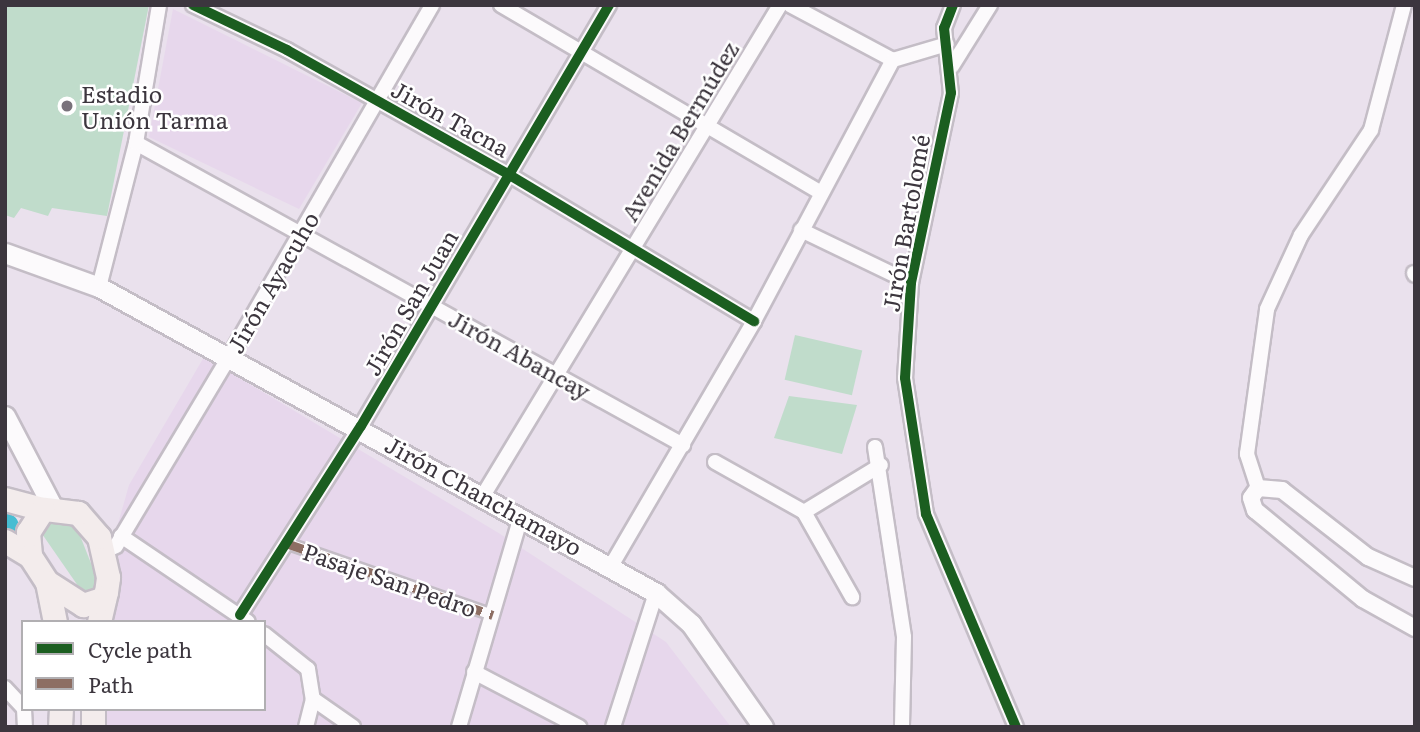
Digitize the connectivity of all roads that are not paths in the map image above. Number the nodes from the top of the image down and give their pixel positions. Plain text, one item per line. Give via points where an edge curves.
1 (159, 5) edge
2 (193, 5) edge
3 (432, 5) edge
4 (501, 5) edge
5 (609, 5) edge
6 (780, 5) edge
7 (790, 5) edge
8 (953, 5) edge
9 (990, 5) edge
10 (1404, 5) edge
11 (947, 44) junction
12 (579, 55) junction
13 (893, 60) junction
14 (952, 66) junction
15 (378, 101) junction
16 (706, 127) junction
17 (136, 143) junction
18 (508, 174) junction
19 (820, 192) junction
20 (801, 230) junction
21 (301, 233) junction
22 (633, 248) junction
23 (5, 253) edge
24 (911, 283) junction
25 (99, 287) junction
26 (433, 306) junction
27 (754, 321) junction
28 (229, 357) junction
29 (558, 375) junction
30 (5, 416) edge
31 (361, 426) junction
32 (683, 445) junction
33 (875, 447) dead end
34 (715, 462) dead end
35 (881, 465) junction
36 (1258, 488) junction
37 (484, 494) junction
38 (5, 499) edge
39 (48, 508) junction
40 (804, 512) junction
41 (521, 517) junction
42 (121, 536) junction
43 (5, 541) edge
44 (286, 543) junction
45 (104, 552) junction
46 (30, 556) junction
47 (611, 566) junction
48 (1415, 578) edge
49 (47, 582) junction
50 (656, 593) junction
51 (852, 597) dead end
52 (104, 598) junction
53 (493, 615) junction
54 (244, 618) edge
55 (55, 620) edge
56 (99, 620) edge
57 (1415, 628) edge
58 (266, 636) edge
59 (474, 672) junction
60 (5, 688) edge
61 (313, 699) junction
62 (21, 706) edge
63 (306, 727) edge
64 (353, 727) edge
65 (459, 727) edge
66 (579, 727) edge
67 (613, 727) edge
68 (763, 727) edge
69 (902, 727) edge
70 (1016, 727) edge

1 - 17 street
2 - 15 street, Jirón Tacna
3 - 15 street, Jirón Ayacuho
4 - 12 street
5 - 12 street, Jirón San Juan
6 - 16 street, Avenida Bermúdez
7 - 13 street
8 - 11 street
9 - 14 street, Jirón Bartolomé
10 - 36 street via 1371,130 1301,235 1267,309 1248,443
11 - 13 street
11 - 14 street, Jirón Bartolomé
12 - 16 street
12 - 18 street, Jirón San Juan
13 - 19 street
14 - 24 street, Jirón Bartolomé
15 - 18 street, Jirón Tacna
15 - 21 street, Jirón Ayacuho
16 - 19 street
16 - 22 street, Avenida Bermúdez
17 - 21 street, Jirón Abancay
17 - 25 street
18 - 22 street, Jirón Tacna
18 - 26 street, Jirón San Juan
19 - 20 street
20 - 24 street
20 - 27 street
21 - 26 street, Jirón Abancay
21 - 28 street, Jirón Ayacuho
22 - 27 street, Jirón Tacna
22 - 29 street, Avenida Bermúdez
23 - 25 main road, Jirón Chanchamayo
24 - 70 street, Jirón Bartolomé via 905,378 926,514
25 - 28 main road, Jirón Chanchamayo
26 - 29 street, Jirón Abancay
26 - 31 street, Jirón San Juan
27 - 32 street
28 - 31 main road, Jirón Chanchamayo
28 - 42 street, Jirón Ayacuho
29 - 32 street, Jirón Abancay
29 - 37 street, Avenida Bermúdez
30 - 39 main road
31 - 37 main road, Jirón Chanchamayo
31 - 44 street, Jirón San Juan
32 - 47 street
33 - 35 street
34 - 40 street
35 - 40 street
35 - 69 street via 904,637
36 - 48 street via 1282,490 1368,557
36 - 57 street via 1251,498 1255,510 1363,599
37 - 41 main road, Jirón Chanchamayo
38 - 39 highway
39 - 45 highway via 91,524
39 - 46 highway via 28,532
40 - 51 street
41 - 47 main road, Jirón Chanchamayo
41 - 53 street
42 - 45 street, Jirón Ayacuho
42 - 54 street
43 - 46 highway
44 - 53 street, Pasaje San Pedro
44 - 54 street, Jirón San Juan
45 - 52 highway
46 - 49 highway
47 - 50 main road, Jirón Chanchamayo
49 - 52 highway via 83,605
49 - 55 highway
50 - 67 street
50 - 68 main road, Jirón Chanchamayo via 691,624
52 - 56 highway
53 - 59 street
58 - 61 street via 308,669
59 - 65 street
59 - 66 street
60 - 62 street
61 - 63 street
61 - 64 street

